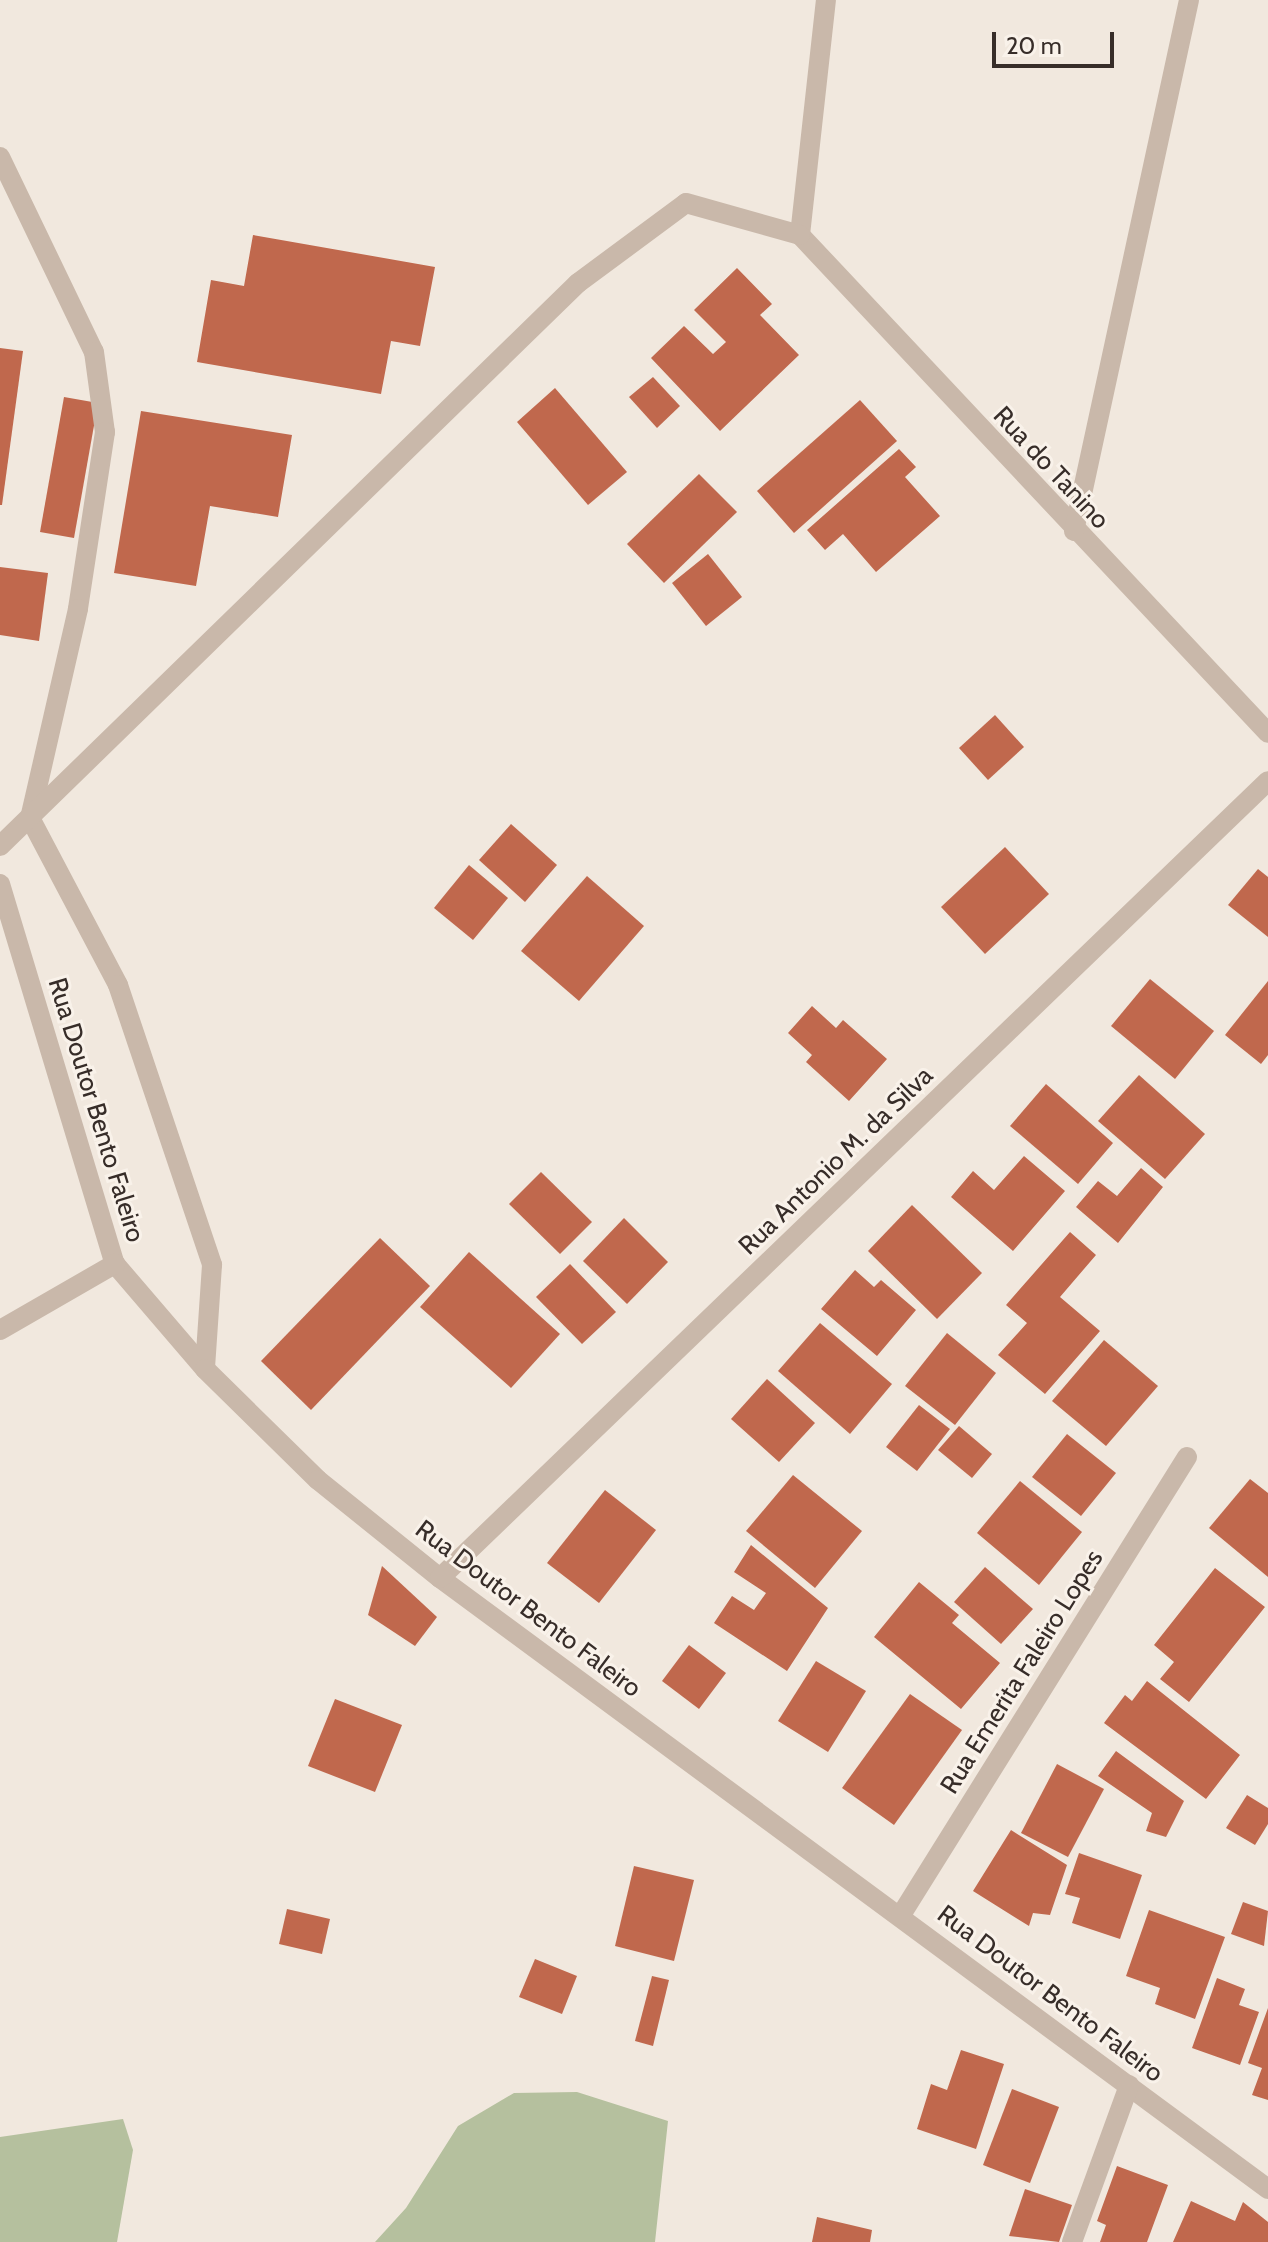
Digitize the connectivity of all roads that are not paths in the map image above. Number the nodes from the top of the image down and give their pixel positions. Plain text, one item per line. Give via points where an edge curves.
1 (826, 0) edge
2 (1189, 0) edge
3 (0, 157) edge
4 (800, 235) junction
5 (1074, 531) junction
6 (1268, 733) edge
7 (1268, 781) edge
8 (30, 818) junction
9 (0, 846) edge
10 (0, 884) edge
11 (115, 1264) junction
12 (0, 1330) edge
13 (205, 1369) junction
14 (1187, 1457) dead end
15 (440, 1578) junction
16 (901, 1915) junction
17 (1129, 2085) junction
18 (1268, 2189) edge
19 (1072, 2242) edge

1 - 4 street
2 - 5 street
3 - 8 street via 94,352 105,432 78,609
4 - 5 street, Rua do Tanino
4 - 8 street via 686,203 578,283
5 - 6 street, Rua do Tanino
7 - 15 street, Rua Antonio M. da Silva
8 - 9 street
8 - 13 street via 118,985 212,1265
10 - 11 street, Rua Doutor Bento Faleiro
11 - 12 street
11 - 13 street, Rua Doutor Bento Faleiro
13 - 15 street, Rua Doutor Bento Faleiro via 318,1480
14 - 16 street, Rua Emerita Faleiro Lopes
15 - 16 street, Rua Doutor Bento Faleiro
16 - 17 street, Rua Doutor Bento Faleiro
17 - 18 street, Rua Doutor Bento Faleiro
17 - 19 street

